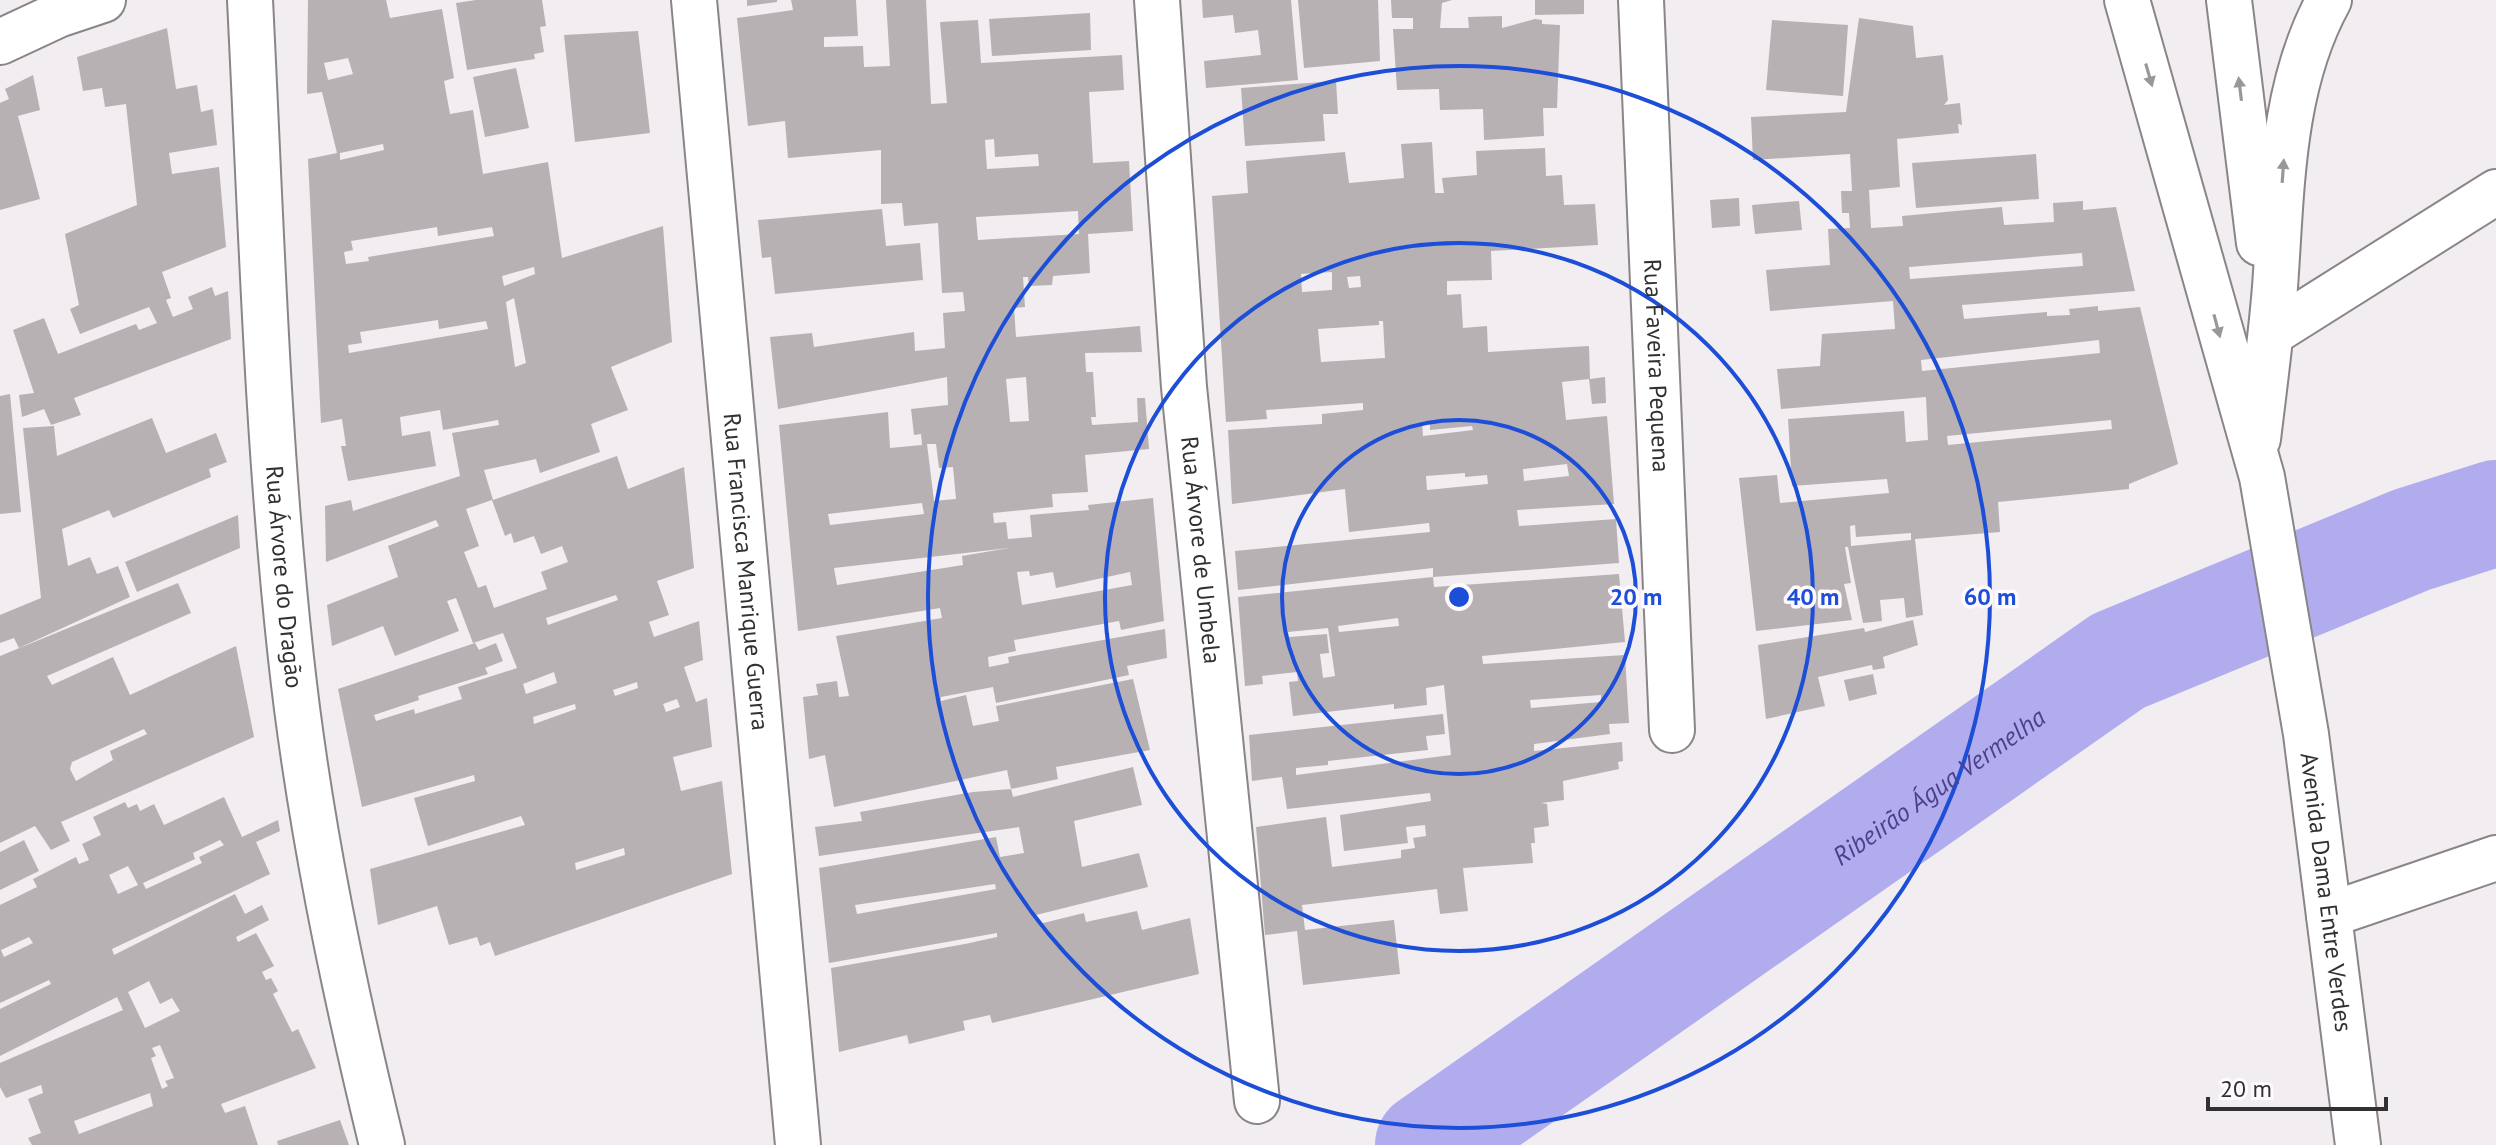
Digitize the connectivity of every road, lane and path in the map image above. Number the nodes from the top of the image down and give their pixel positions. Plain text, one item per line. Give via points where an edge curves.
1 (103, 0) edge
2 (250, 0) edge
3 (694, 0) edge
4 (1157, 0) edge
5 (1641, 0) edge
6 (2127, 0) edge
7 (2229, 0) edge
8 (2329, 0) edge
9 (0, 42) edge
10 (2496, 192) edge
11 (2272, 333) junction
12 (2260, 463) junction
13 (1672, 730) dead end
14 (2496, 858) edge
15 (2329, 915) junction
16 (1257, 1101) dead end
17 (382, 1145) edge
18 (798, 1145) edge
19 (2358, 1145) edge

1 - 9 street
2 - 17 street, Rua Árvore do Dragão via 291,658 327,901
3 - 18 street, Rua Francisca Manrique Guerra
4 - 16 street, Rua Árvore de Umbela via 1184,387
5 - 13 street, Rua Faveira Pequena
6 -> 12 street via 2219,336
11 -> 7 street
11 -> 8 street via 2285,136 2312,30
10 - 11 street
11 - 12 street
12 - 15 street, Avenida Dama Entre Verdes via 2306,734
14 - 15 street
15 - 19 street, Avenida Dama Entre Verdes

